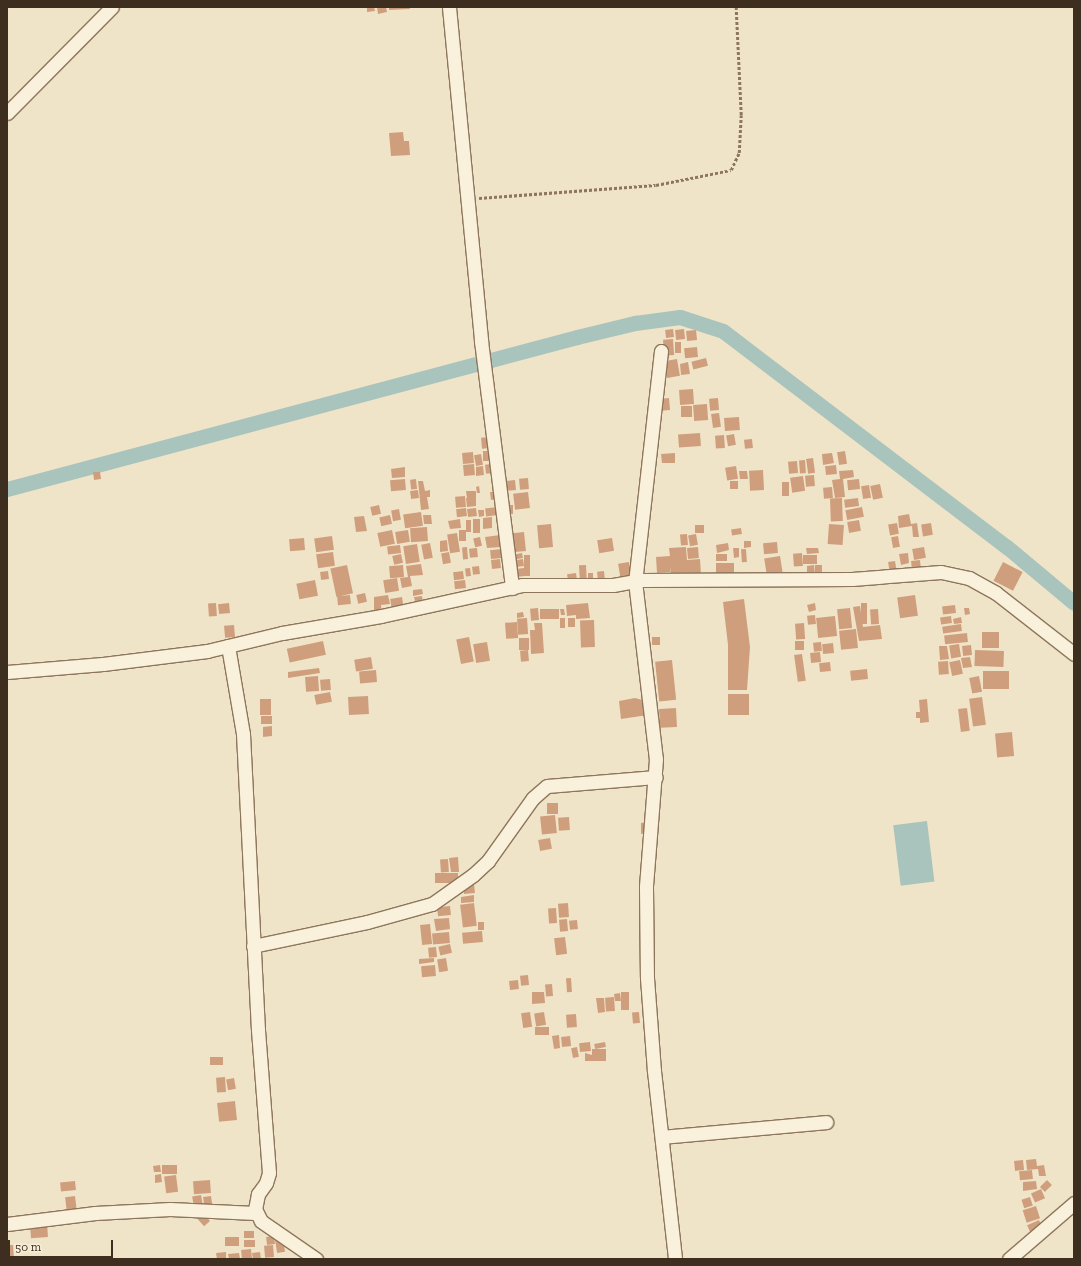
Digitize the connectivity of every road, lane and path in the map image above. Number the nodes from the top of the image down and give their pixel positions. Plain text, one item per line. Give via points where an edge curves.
1 (112, 7) edge
2 (449, 7) edge
3 (736, 7) edge
4 (7, 113) edge
5 (469, 198) junction
6 (661, 350) dead end
7 (634, 581) junction
8 (512, 588) junction
9 (228, 646) junction
10 (1074, 654) edge
11 (7, 672) edge
12 (656, 777) junction
13 (253, 946) junction
14 (826, 1122) dead end
15 (662, 1137) junction
16 (1074, 1203) edge
17 (255, 1213) junction
18 (7, 1224) edge
19 (316, 1259) edge
20 (675, 1259) edge
21 (1009, 1259) edge

1 - 4 street
2 - 5 street
3 - 5 path via 741,115 739,153 731,170 649,186
5 - 8 street via 482,341
6 - 7 street
7 - 8 street via 613,585 549,584
7 - 10 street via 852,579 948,572 969,578 996,593
7 - 12 street via 650,698
8 - 9 street
9 - 11 street via 119,663
9 - 13 street via 243,734
12 - 13 street via 547,786 533,798 488,861 432,904 367,922
12 - 15 street via 646,907 649,1013
13 - 17 street via 269,1173 258,1194
14 - 15 street
15 - 20 street
16 - 21 street
17 - 18 street via 170,1208 95,1213
17 - 19 street via 261,1221

